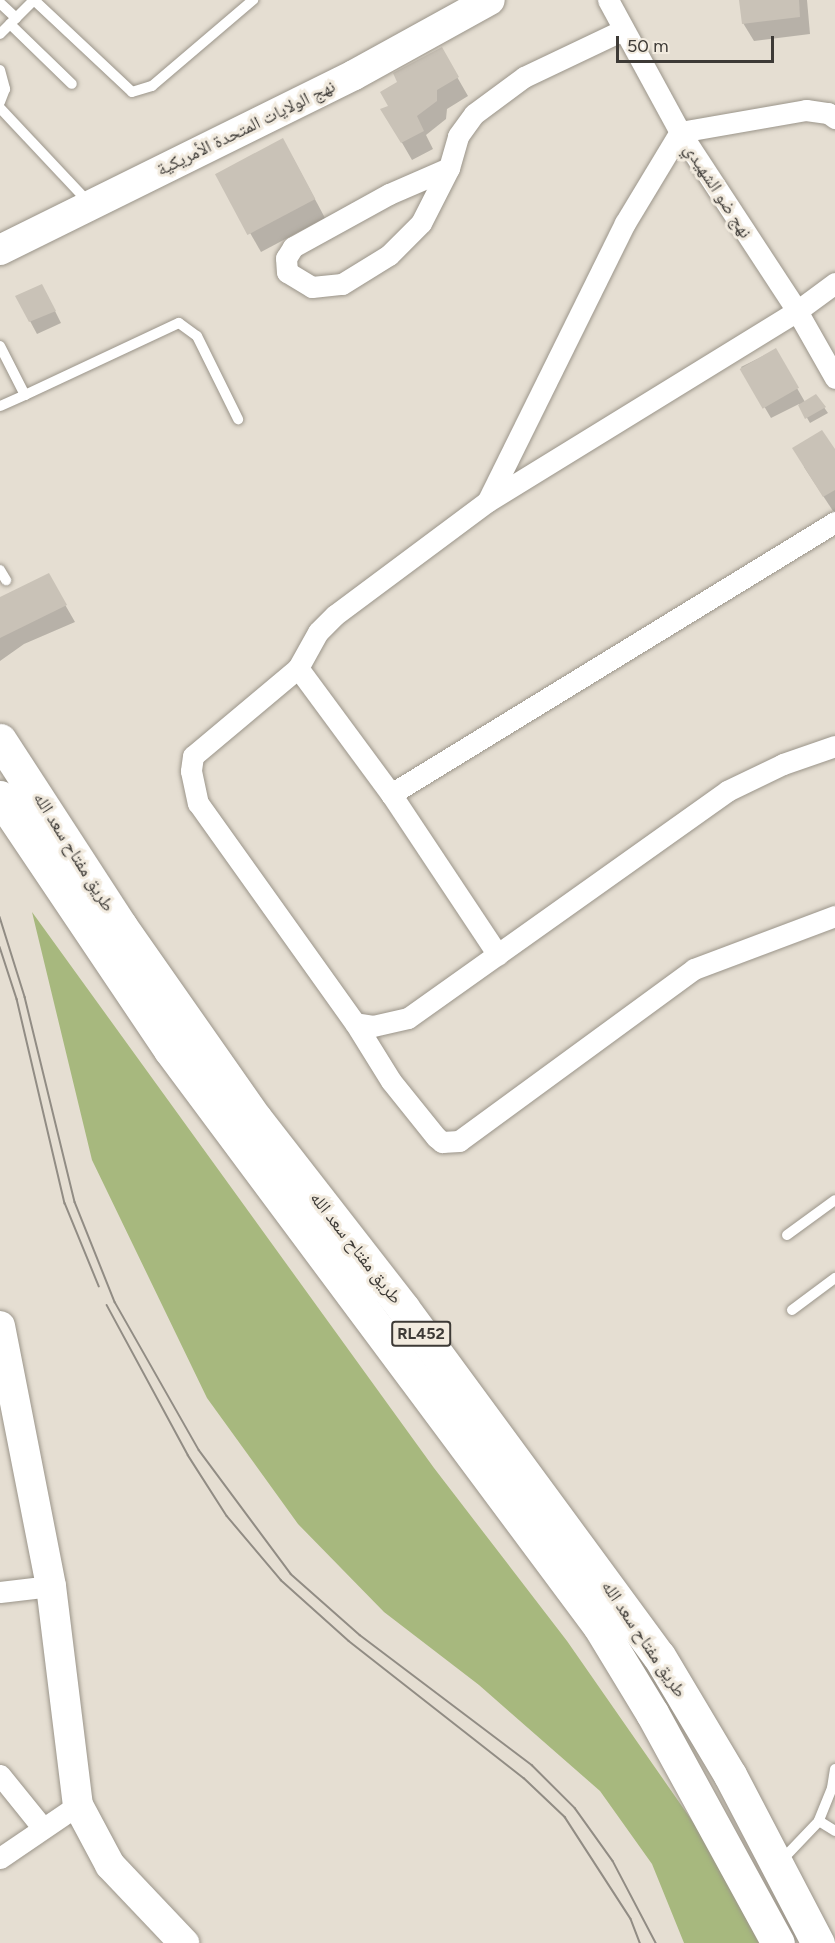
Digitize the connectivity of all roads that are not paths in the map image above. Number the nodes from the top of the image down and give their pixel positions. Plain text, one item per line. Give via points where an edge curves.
1 (34, 0) edge
2 (253, 0) edge
3 (490, 0) edge
4 (608, 0) edge
5 (0, 3) edge
6 (13, 21) junction
7 (623, 30) junction
8 (0, 34) edge
9 (0, 70) edge
10 (72, 84) dead end
11 (0, 102) edge
12 (0, 108) edge
13 (835, 118) edge
14 (680, 132) junction
15 (449, 168) junction
16 (90, 205) junction
17 (0, 250) edge
18 (835, 283) edge
19 (797, 311) junction
20 (0, 346) edge
21 (835, 378) edge
22 (25, 395) junction
23 (0, 406) edge
24 (238, 419) dead end
25 (488, 501) junction
26 (835, 522) edge
27 (0, 570) edge
28 (6, 580) dead end
29 (298, 668) junction
30 (0, 740) edge
31 (835, 746) edge
32 (392, 794) junction
33 (0, 797) edge
34 (835, 916) edge
35 (498, 955) junction
36 (355, 1023) junction
37 (835, 1200) edge
38 (787, 1235) dead end
39 (835, 1278) edge
40 (792, 1310) dead end
41 (0, 1326) edge
42 (51, 1586) junction
43 (0, 1592) edge
44 (835, 1769) edge
45 (0, 1774) edge
46 (78, 1805) junction
47 (819, 1821) junction
48 (42, 1827) junction
49 (835, 1831) edge
50 (0, 1858) edge
51 (776, 1864) junction
52 (818, 1941) edge
53 (184, 1943) edge
54 (778, 1943) edge

1 - 2 lane via 132,92 152,86
1 - 6 lane
3 - 16 street, نهج الولايات المتحدة الأمريكية via 354,75
4 - 7 street, نهج ضو الشهيدي
5 - 6 lane
6 - 8 lane
6 - 10 lane
7 - 14 street, نهج ضو الشهيدي
7 - 15 street via 559,59 497,95 474,114 458,136
9 - 11 lane via 5,89
12 - 16 lane
13 - 14 street via 806,110
14 - 19 street, نهج ضو الشهيدي
14 - 25 street via 625,223
15 - 15 street via 421,223 388,255 342,284 312,287 287,272 286,258 293,247 369,204
16 - 17 street, نهج الولايات المتحدة الأمريكية
18 - 19 street
19 - 21 street, نهج ضو الشهيدي
19 - 25 street
20 - 22 lane
22 - 23 lane
22 - 24 lane via 179,323 197,336
25 - 29 street via 335,615 318,632
26 - 32 street
27 - 28 lane
29 - 32 street
29 - 36 street via 193,756 193,788 198,803
30 - 51 highway, طريق مفتاح سعد الله / RL452 via 120,925 256,1119 403,1308 659,1656 730,1775
31 - 35 street via 728,791
32 - 35 street
33 - 54 highway, طريق مفتاح سعد الله / RL452 via 170,1050 599,1626 699,1796
34 - 36 street via 772,936 694,969 459,1140 442,1142 436,1137 391,1081
35 - 36 street via 408,1018 373,1026
37 - 38 lane
39 - 40 lane
41 - 42 street
42 - 43 street
42 - 46 street
44 - 47 lane
45 - 48 street
46 - 48 street
46 - 53 street via 110,1865
47 - 49 lane
47 - 51 lane via 798,1847
48 - 50 street
51 - 52 highway, طريق مفتاح سعد الله / RL452

